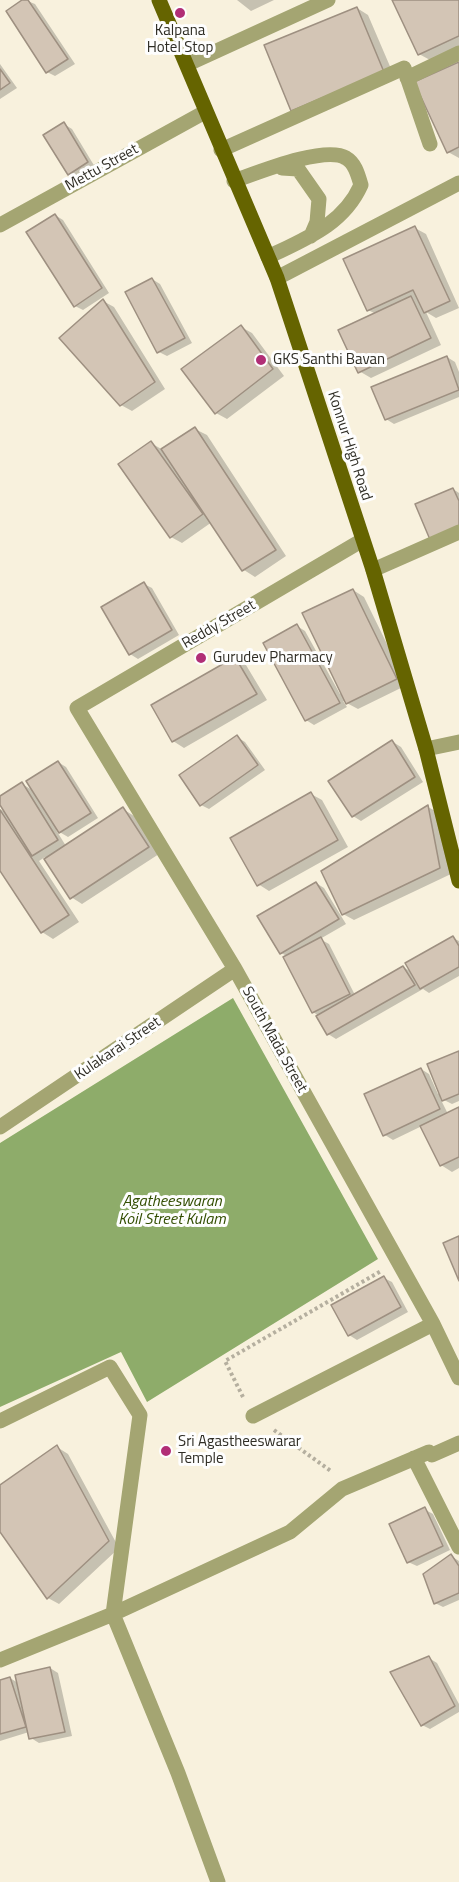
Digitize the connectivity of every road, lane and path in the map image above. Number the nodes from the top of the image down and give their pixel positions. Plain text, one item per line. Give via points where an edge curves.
1 (159, 0) edge
2 (328, 0) edge
3 (459, 53) edge
4 (188, 64) junction
5 (407, 78) junction
6 (204, 112) junction
7 (430, 144) dead end
8 (221, 150) junction
9 (273, 167) junction
10 (234, 181) junction
11 (459, 183) edge
12 (0, 225) edge
13 (311, 236) junction
14 (268, 257) junction
15 (277, 278) junction
16 (459, 532) edge
17 (361, 541) junction
18 (373, 570) junction
19 (77, 708) joint
20 (459, 742) edge
21 (426, 749) junction
22 (459, 881) edge
23 (235, 969) junction
24 (0, 1127) edge
25 (433, 1324) junction
26 (459, 1378) edge
27 (253, 1416) dead end
28 (0, 1421) edge
29 (459, 1443) edge
30 (414, 1458) junction
31 (459, 1546) edge
32 (112, 1614) junction
33 (0, 1660) edge
34 (218, 1882) edge

1 - 4 main road, Konnur High Road
2 - 4 street
3 - 5 street
4 - 6 main road, Konnur High Road
5 - 7 street
5 - 8 street via 404,68
6 - 8 main road, Konnur High Road
6 - 12 street, Mettu Street
8 - 10 main road, Konnur High Road
9 - 10 street
9 - 13 street via 298,169 319,199
9 - 13 street via 337,154 348,159 356,170 361,185 355,199 329,227
10 - 14 main road, Konnur High Road
11 - 15 street
13 - 14 street
14 - 15 main road, Konnur High Road
15 - 17 main road, Konnur High Road
16 - 18 street
17 - 18 main road, Konnur High Road
17 - 19 street, Reddy Street
18 - 21 main road, Konnur High Road
19 - 23 street, South Mada Street
20 - 21 street
21 - 22 main road, Konnur High Road
23 - 24 street, Kulakarai Street
23 - 25 street, South Mada Street
25 - 26 street, South Mada Street
25 - 27 street
28 - 32 street via 110,1367 140,1415
29 - 30 street
30 - 31 street
30 - 32 street via 342,1489 291,1532
32 - 33 street
32 - 34 street

